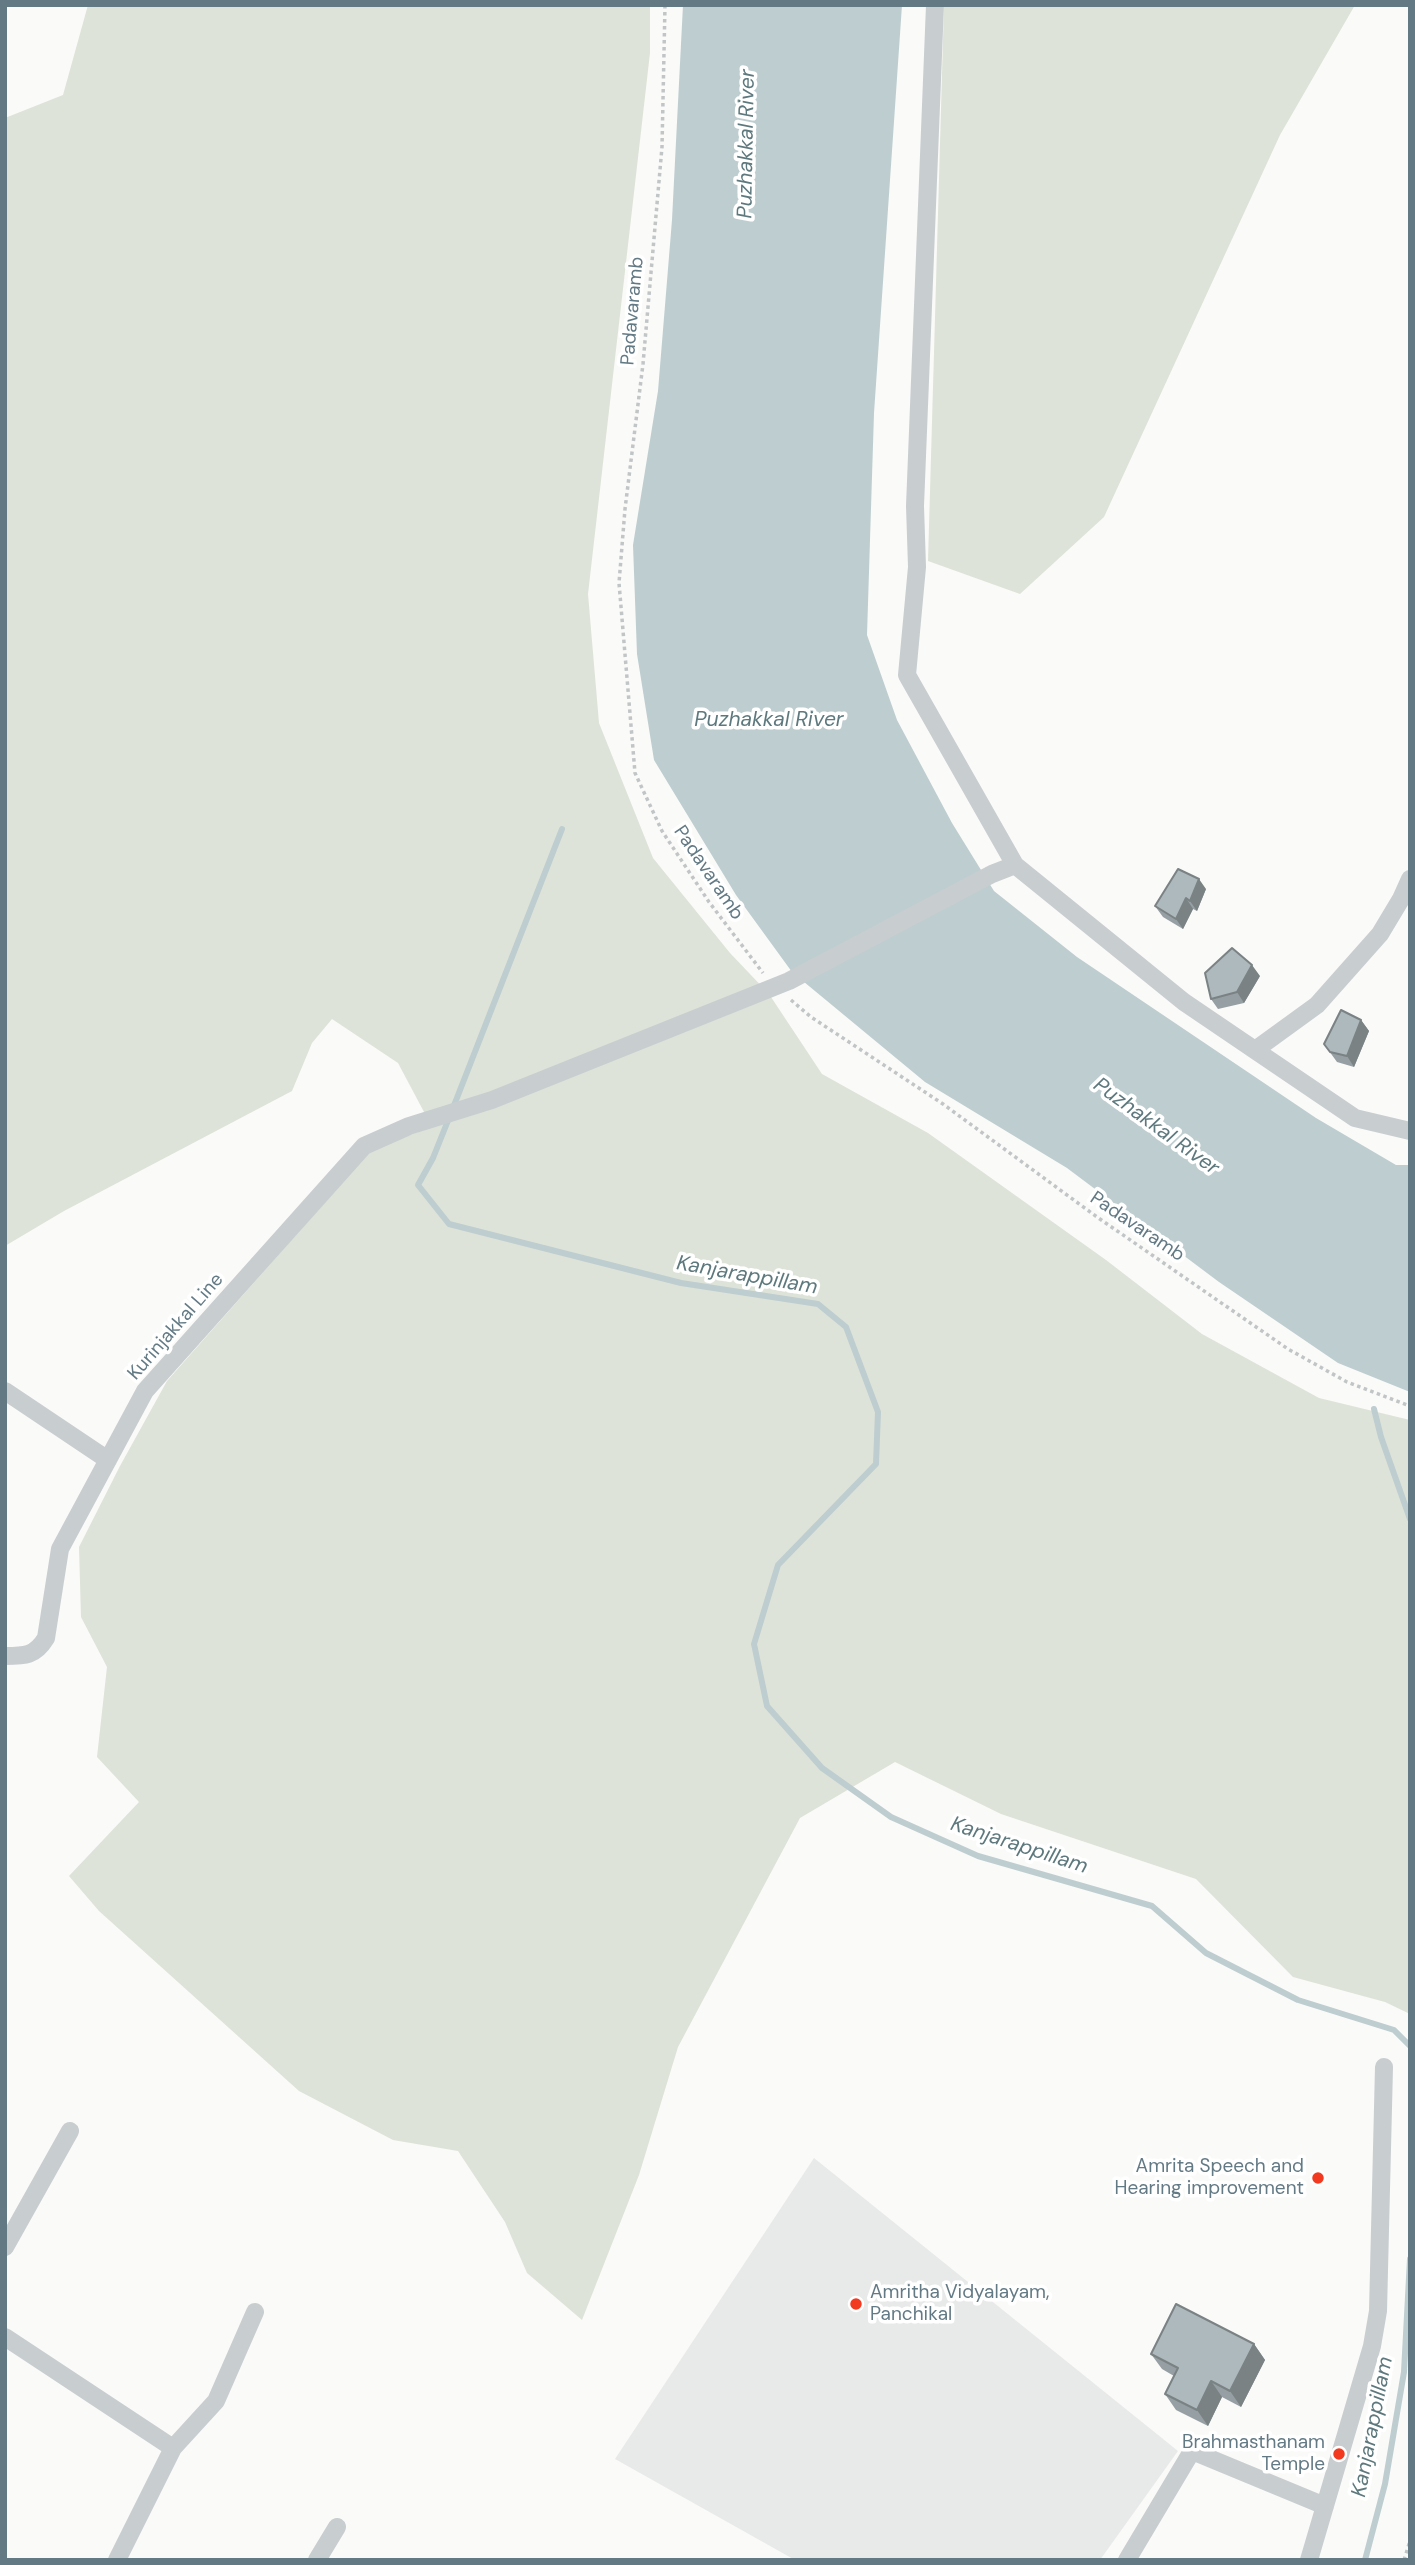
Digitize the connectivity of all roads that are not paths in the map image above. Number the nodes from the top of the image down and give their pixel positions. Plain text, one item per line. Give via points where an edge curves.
1 (935, 5) edge
2 (1015, 865) junction
3 (1410, 879) edge
4 (1255, 1051) junction
5 (1410, 1131) edge
6 (5, 1391) edge
7 (108, 1460) junction
8 (5, 1656) edge
9 (1384, 2067) dead end
10 (70, 2131) dead end
11 (5, 2246) edge
12 (255, 2312) dead end
13 (5, 2337) edge
14 (173, 2448) junction
15 (1325, 2506) junction
16 (337, 2526) dead end
17 (117, 2560) edge
18 (317, 2560) edge
19 (1127, 2560) edge
20 (1309, 2560) edge

1 - 2 street via 915,506 917,567 907,676
2 - 4 street via 1184,1002
2 - 7 street, Kurinjakkal Line via 782,984 472,1108 409,1126 364,1146 145,1391
3 - 4 street via 1381,934 1317,1005
4 - 5 street via 1355,1118
6 - 7 street
7 - 8 street, Kurinjakkal Line via 60,1549 46,1638 39,1650 28,1656
9 - 15 street via 1378,2311
10 - 11 street
12 - 14 street via 216,2401
13 - 14 street
14 - 17 street
15 - 19 street via 1192,2451
15 - 20 street
16 - 18 street

